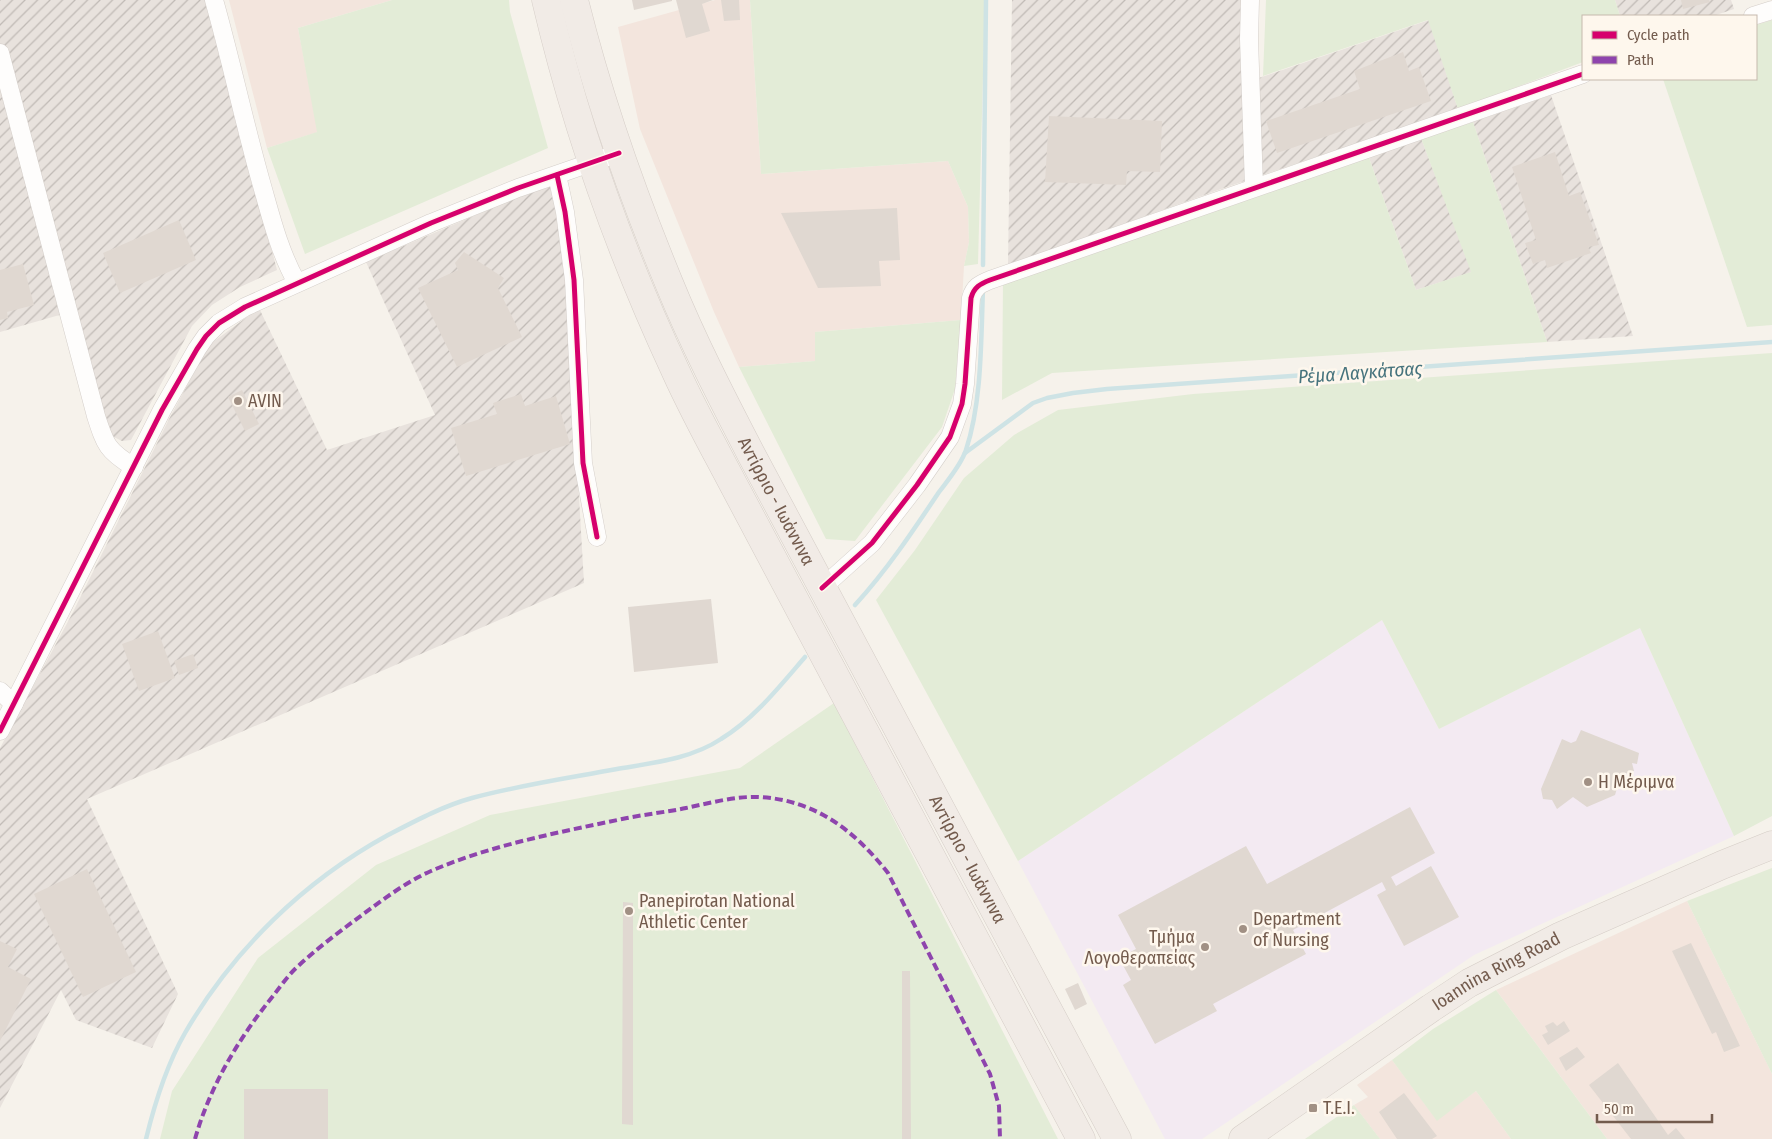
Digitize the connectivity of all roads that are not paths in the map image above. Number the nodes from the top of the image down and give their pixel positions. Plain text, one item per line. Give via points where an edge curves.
1 (214, 0) edge
2 (546, 0) edge
3 (574, 0) edge
4 (1250, 0) edge
5 (1772, 10) edge
6 (1756, 15) edge
7 (0, 53) edge
8 (1582, 74) edge
9 (619, 153) junction
10 (592, 162) junction
11 (557, 175) junction
12 (1254, 188) junction
13 (297, 283) junction
14 (134, 467) junction
15 (597, 537) dead end
16 (822, 588) junction
17 (0, 691) edge
18 (14, 704) junction
19 (0, 731) edge
20 (1772, 846) edge
21 (1081, 1139) edge
22 (1117, 1139) edge
23 (1243, 1139) edge

1 - 13 street via 276,236
2 - 10 highway, Αντίρριο - Ιωάννινα
3 - 9 highway, Αντίρριο - Ιωάννινα
4 - 12 street
5 - 6 street
7 - 14 street via 98,423 110,450
8 - 12 street
9 - 10 street
9 - 16 highway, Αντίρριο - Ιωάννινα via 688,327
10 - 11 street
10 - 21 highway, Αντίρριο - Ιωάννινα via 662,342 695,411
11 - 13 street via 431,222
11 - 15 street via 574,280 583,463
12 - 16 street via 990,280 975,289 971,298 962,404 950,436 872,543
13 - 14 street via 231,315 206,336 162,410
14 - 18 street
16 - 22 highway, Αντίρριο - Ιωάννινα
17 - 18 street
18 - 19 street
20 - 23 highway, Ioannina Ring Road via 1561,936 1469,984

